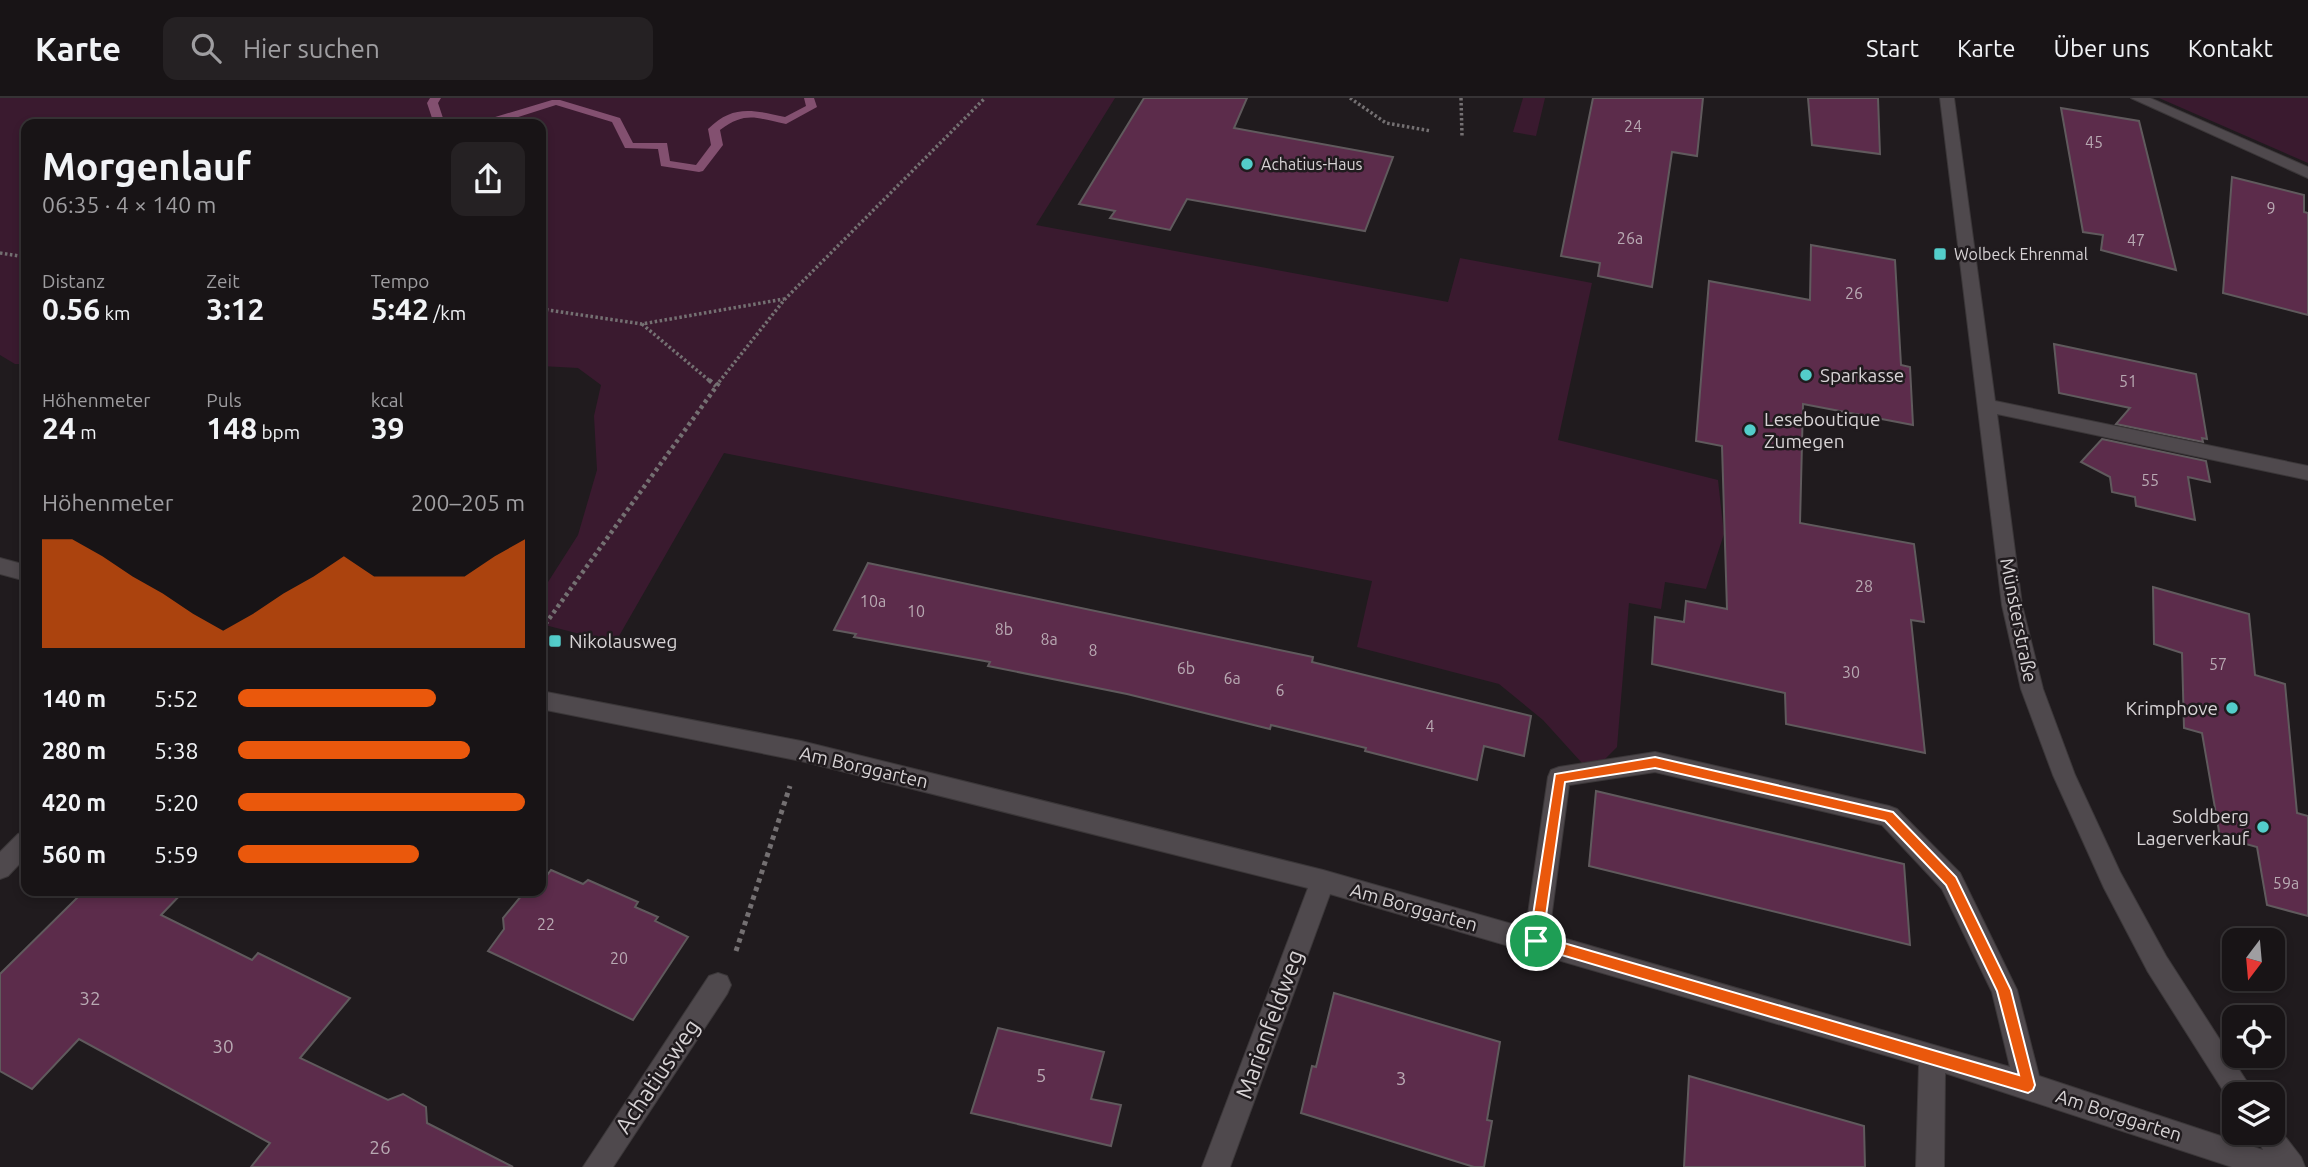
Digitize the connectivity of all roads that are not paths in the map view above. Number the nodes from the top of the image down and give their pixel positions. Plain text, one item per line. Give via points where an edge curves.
1 (1947, 98) edge
2 (2138, 98) edge
3 (2308, 173) edge
4 (1987, 406) junction
5 (2308, 473) edge
6 (0, 566) edge
7 (21, 572) edge
8 (546, 701) edge
9 (21, 847) edge
10 (0, 869) edge
11 (1322, 881) junction
12 (1536, 941) junction
13 (718, 985) road end
14 (1932, 1056) junction
15 (2232, 1082) edge
16 (2028, 1085) junction
17 (2276, 1145) edge
18 (597, 1167) edge
19 (1216, 1167) edge
20 (1930, 1167) edge
21 (2272, 1167) edge
22 (2291, 1167) edge

1 - 4 street, Münsterstraße
2 - 3 street
4 - 5 street
4 - 15 street, Münsterstraße via 2012,605 2032,689 2054,750 2112,880 2157,964
6 - 7 street
8 - 11 street, Am Borggarten via 801,751
9 - 10 street
11 - 12 street, Am Borggarten
11 - 19 street, Marienfeldweg
12 - 14 street, Am Borggarten
12 - 16 street via 1559,777 1655,762 1889,816 1951,881 2004,990
13 - 18 street, Achatiusweg
14 - 16 street, Am Borggarten
14 - 20 street
16 - 21 street, Am Borggarten
17 - 22 street

